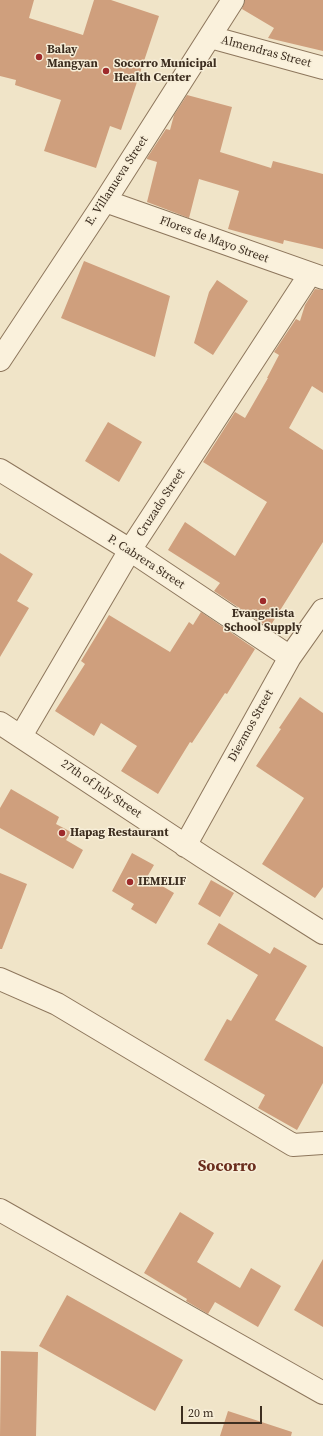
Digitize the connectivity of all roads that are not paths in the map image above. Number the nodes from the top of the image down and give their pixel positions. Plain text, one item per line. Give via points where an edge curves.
1 (233, 0) edge
2 (210, 37) junction
3 (323, 68) edge
4 (105, 201) junction
5 (317, 276) edge
6 (0, 360) edge
7 (0, 470) edge
8 (130, 550) junction
9 (323, 610) edge
10 (316, 635) edge
11 (290, 657) junction
12 (0, 723) edge
13 (21, 736) junction
14 (185, 846) junction
15 (323, 933) edge
16 (0, 979) edge
17 (323, 1143) edge
18 (0, 1210) edge
19 (323, 1393) edge

1 - 2 street, E. Villanueva Street
2 - 3 street, Almendras Street
2 - 4 street, E. Villanueva Street
4 - 5 street, Flores de Mayo Street
4 - 6 street, E. Villanueva Street
5 - 8 street, Cruzado Street
7 - 8 street, P. Cabrera Street
8 - 11 street, P. Cabrera Street
8 - 13 street, Cruzado Street
9 - 10 street, Diezmos Street
10 - 11 street, Diezmos Street
11 - 14 street, Diezmos Street
12 - 13 street, 27th of July Street
13 - 14 street, 27th of July Street
14 - 15 street, 27th of July Street
16 - 17 street via 57,1004 293,1145
18 - 19 street

